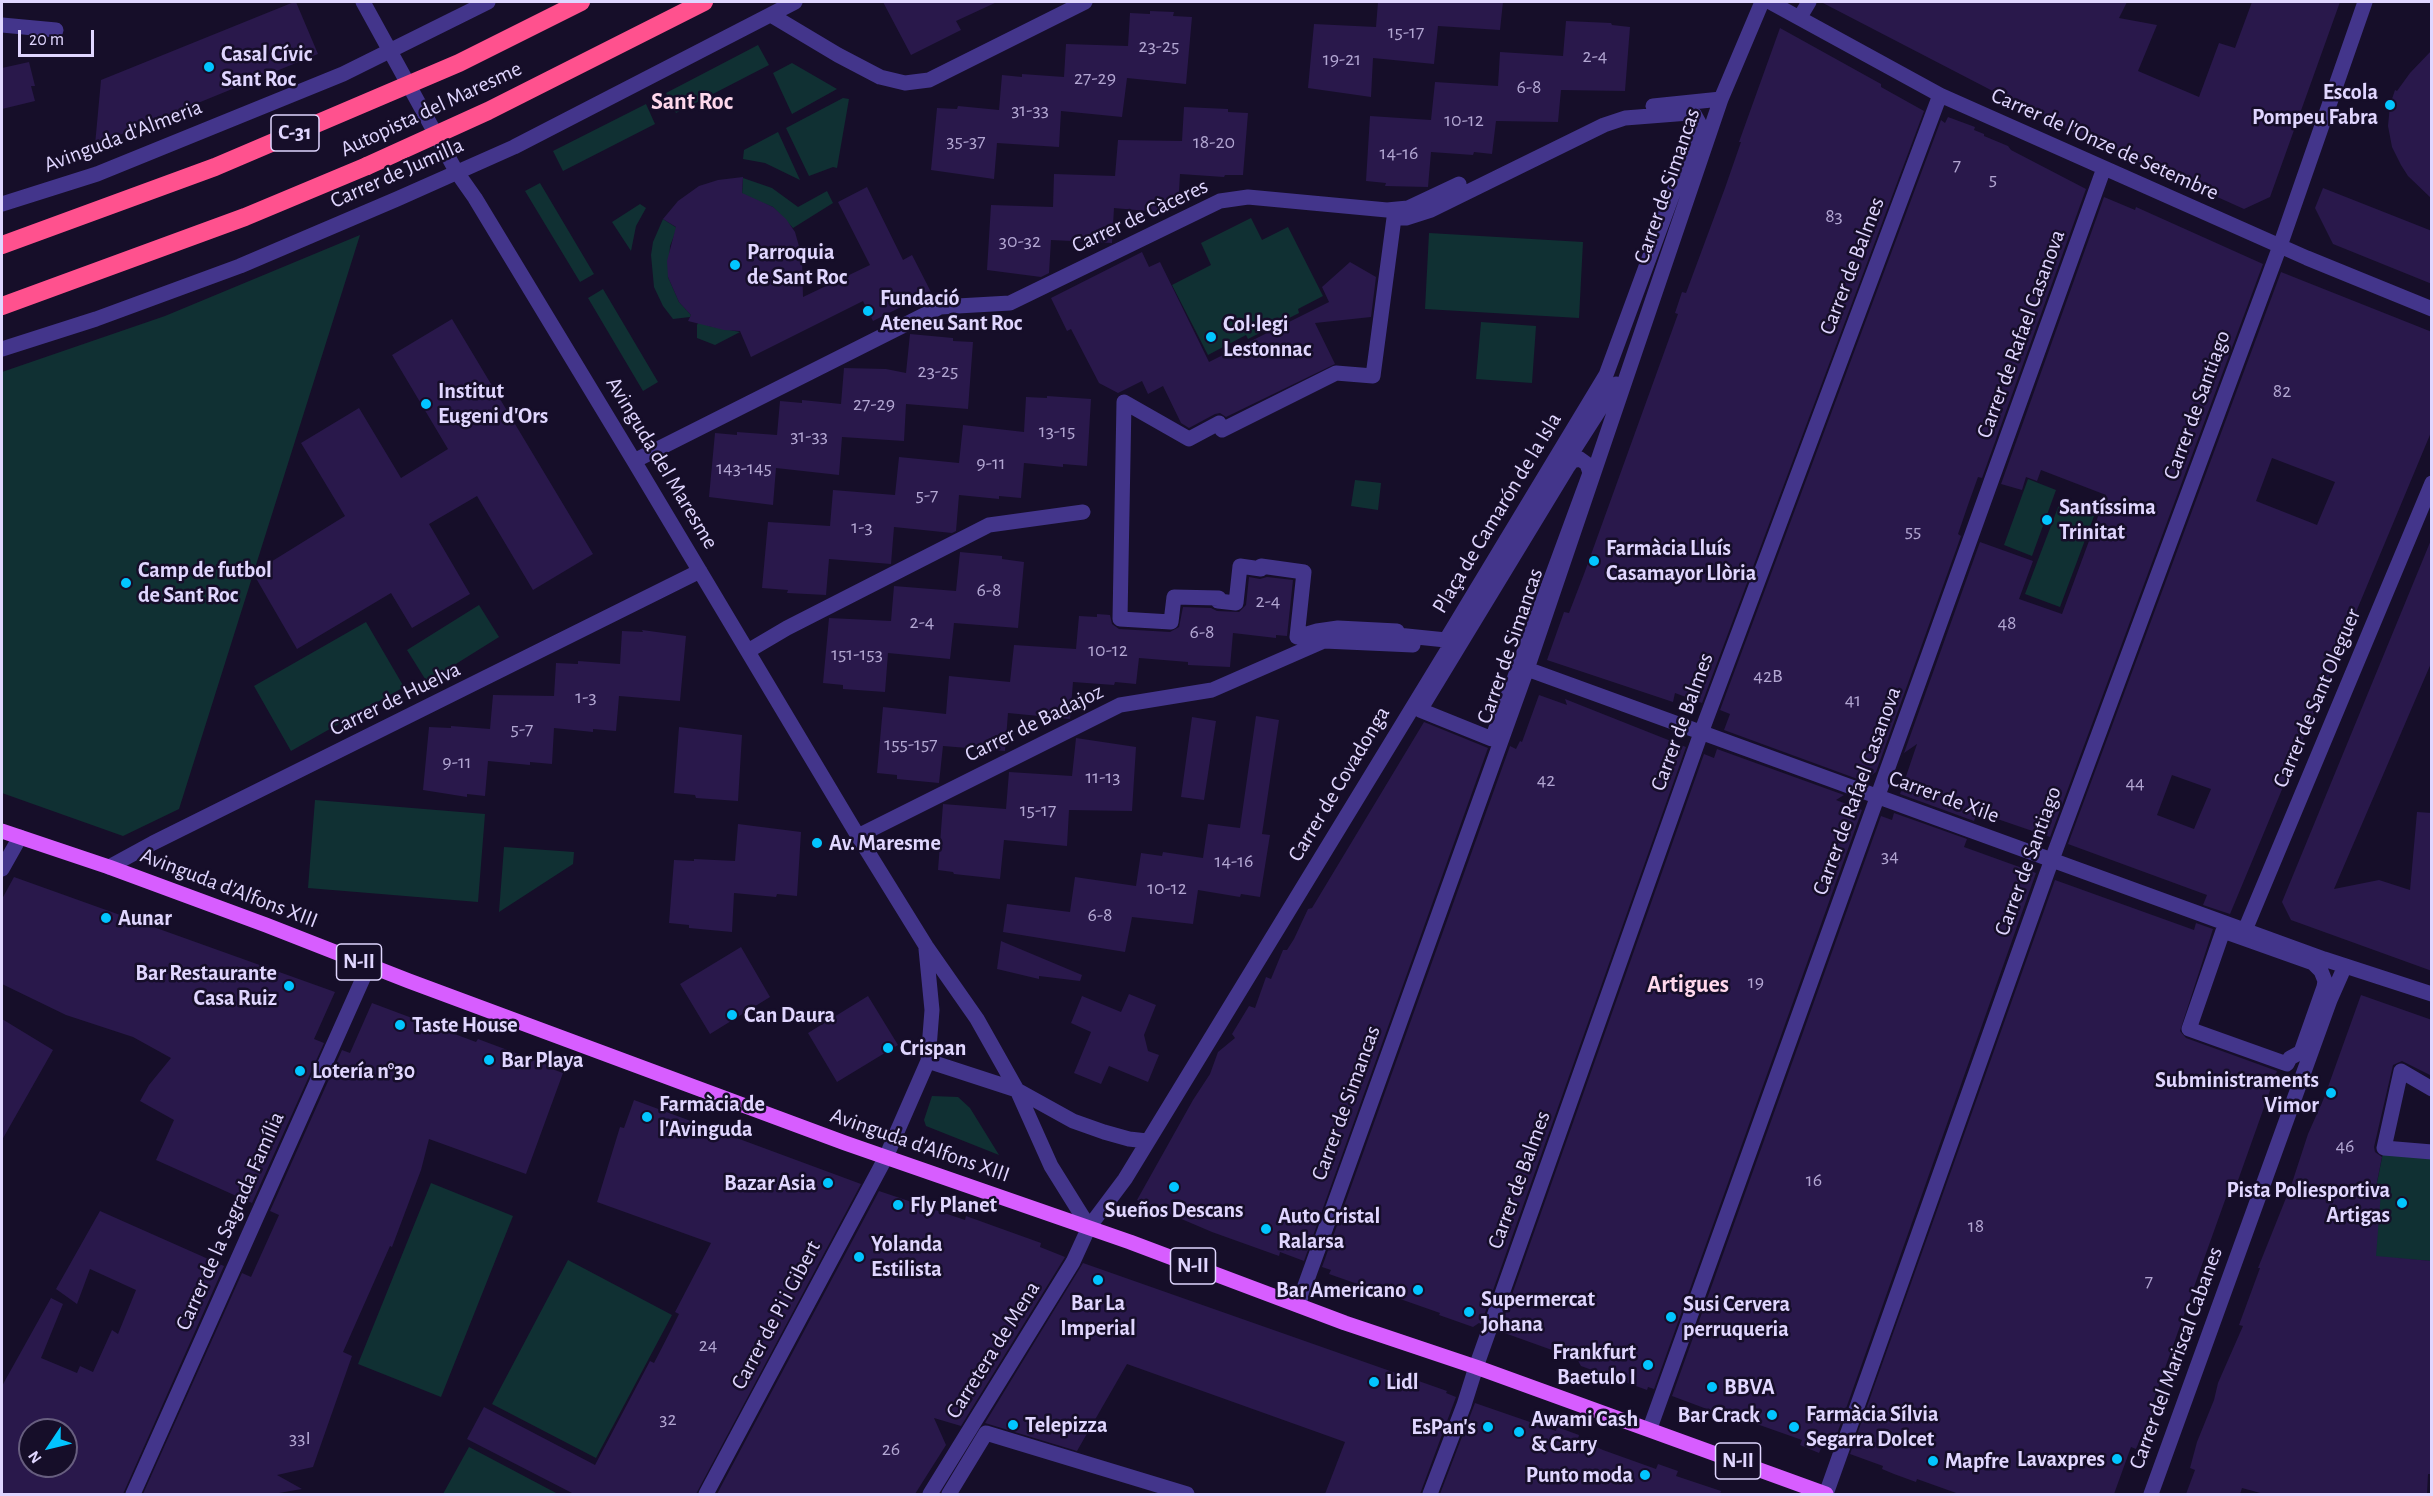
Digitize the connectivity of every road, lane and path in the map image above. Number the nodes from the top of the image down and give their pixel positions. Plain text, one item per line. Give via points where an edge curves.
1 (363, 2) edge
2 (488, 2) edge
3 (581, 2) edge
4 (704, 2) edge
5 (795, 2) edge
6 (1086, 2) edge
7 (1761, 2) edge
8 (1770, 2) edge
9 (1809, 2) edge
10 (2365, 2) edge
11 (771, 15) junction
12 (1800, 17) junction
13 (2, 25) edge
14 (56, 30) dead end
15 (390, 49) junction
16 (1940, 96) junction
17 (1721, 99) junction
18 (1700, 123) joint
19 (2104, 168) junction
20 (456, 171) junction
21 (2, 204) edge
22 (2, 245) edge
23 (2280, 246) junction
24 (2, 306) edge
25 (2432, 309) edge
26 (2, 349) edge
27 (1629, 364) junction
28 (634, 461) junction
29 (2432, 483) edge
30 (1083, 512) dead end
31 (700, 571) junction
32 (748, 651) junction
33 (1447, 651) junction
34 (1527, 669) junction
35 (1701, 733) junction
36 (1492, 739) joint
37 (1879, 797) junction
38 (2, 831) edge
39 (858, 836) junction
40 (20, 837) junction
41 (2052, 860) junction
42 (109, 867) junction
43 (2, 869) edge
44 (2245, 930) junction
45 (926, 946) junction
46 (369, 965) junction
47 (2345, 966) junction
48 (2432, 994) edge
49 (2189, 1029) joint
50 (928, 1061) junction
51 (2432, 1089) edge
52 (1017, 1090) junction
53 (1147, 1141) junction
54 (2432, 1152) edge
55 (886, 1156) junction
56 (1089, 1227) junction
57 (1298, 1305) junction
58 (1476, 1367) junction
59 (1650, 1428) junction
60 (133, 1494) edge
61 (706, 1494) edge
62 (930, 1494) edge
63 (949, 1494) edge
64 (1187, 1494) edge
65 (1430, 1494) edge
66 (1826, 1494) edge
67 (2151, 1494) edge

1 - 15 street, Avinguda del Maresme
2 - 15 street, Avinguda d'Almeria
3 - 22 highway, Autopista del Maresme / C-31, bridge via 459,63 215,167
4 - 24 highway, Autopista del Maresme / C-31, bridge via 488,111 367,166 246,218
5 - 11 street, Carrer de Jumilla
6 - 11 street via 929,80 905,83 880,77
7 - 17 street, Carrer de Simancas
8 - 12 street, Carrer de l'Onze de Setembre
9 - 12 street
10 - 23 street, Carrer de Santiago
11 - 20 street, Carrer de Jumilla via 514,147
12 - 16 street, Carrer de l'Onze de Setembre
13 - 14 street
15 - 20 street, Avinguda del Maresme
15 - 21 street, Avinguda d'Almeria via 343,74 97,174
16 - 19 street, Carrer de l'Onze de Setembre
16 - 35 street, Carrer de Balmes
17 - 27 street, Carrer de Simancas
17 - 28 street, Carrer de Càceres via 1605,113 1408,208 1387,210 1248,197 1220,201 1010,303 940,308
18 - 18 street, Plaça de Camarón de la Isla via 1606,375 1446,640 1397,631 1338,628 1297,637 1304,572 1261,566 1240,566 1236,603 1218,601 1219,598 1174,597 1171,622 1120,619 1124,402 1189,439 1219,423 1222,430 1336,373 1373,376 1394,218 1431,210 1604,124 1625,118 1689,113
19 - 23 street, Carrer de l'Onze de Setembre
19 - 37 street, Carrer de Rafael Casanova
20 - 26 street, Carrer de Jumilla via 240,266
20 - 28 street, Avinguda del Maresme
23 - 25 street, Carrer de l'Onze de Setembre
23 - 41 street, Carrer de Santiago
27 - 33 street, Carrer de Covadonga
27 - 34 street, Carrer de Simancas
28 - 31 street, Avinguda del Maresme
29 - 44 street, Carrer de Sant Oleguer
30 - 32 street via 989,525 787,627
31 - 32 street, Avinguda del Maresme
31 - 42 street, Carrer de Huelva
32 - 39 street, Avinguda del Maresme
33 - 39 street, Carrer de Badajoz via 1424,646 1324,641 1212,690 1120,705
33 - 53 street, Carrer de Covadonga
34 - 35 street, Carrer de Xile
34 - 57 street, Carrer de Simancas
35 - 37 street, Carrer de Xile
35 - 58 street, Carrer de Balmes
36 - 36 street via 1420,710 1567,468 1580,459 1589,467 1589,476
37 - 41 street, Carrer de Xile
37 - 59 street, Carrer de Rafael Casanova
38 - 40 main road, Avinguda d'Alfons XIII / N-II
39 - 45 street, Avinguda del Maresme
40 - 42 main road, Avinguda d'Alfons XIII / N-II
40 - 43 street
41 - 44 street, Carrer de Xile
41 - 66 street, Carrer de Santiago
42 - 46 main road, Avinguda d'Alfons XIII / N-II
44 - 47 street, Carrer de Xile
45 - 50 street, Avinguda del Maresme via 932,1010
45 - 52 street, Avinguda del Maresme via 977,1019
46 - 55 main road, Avinguda d'Alfons XIII / N-II
46 - 60 street, Carrer de la Sagrada Família
47 - 48 street, Carrer de Xile
47 - 67 street, Carrer del Mariscal Cabanes
49 - 49 street via 2288,1064 2290,1058 2301,1052 2324,987 2324,975 2313,963 2223,931
50 - 52 street
50 - 55 street, Avinguda del Maresme
51 - 54 street via 2401,1071 2384,1148
52 - 53 street via 1073,1121
52 - 56 street, Avinguda del Maresme via 1051,1166
53 - 56 street, Carrer de Covadonga via 1119,1188
55 - 56 main road, Avinguda d'Alfons XIII / N-II
55 - 61 street, Carrer de Pi i Gibert
56 - 57 main road, Avinguda d'Alfons XIII / N-II
56 - 62 street, Carretera de Mena via 1073,1263
57 - 58 main road, Avinguda d'Alfons XIII / N-II
58 - 59 main road, Avinguda d'Alfons XIII / N-II
58 - 65 street, Carrer de Balmes
59 - 66 main road, Avinguda d'Alfons XIII / N-II
63 - 64 street via 986,1433

